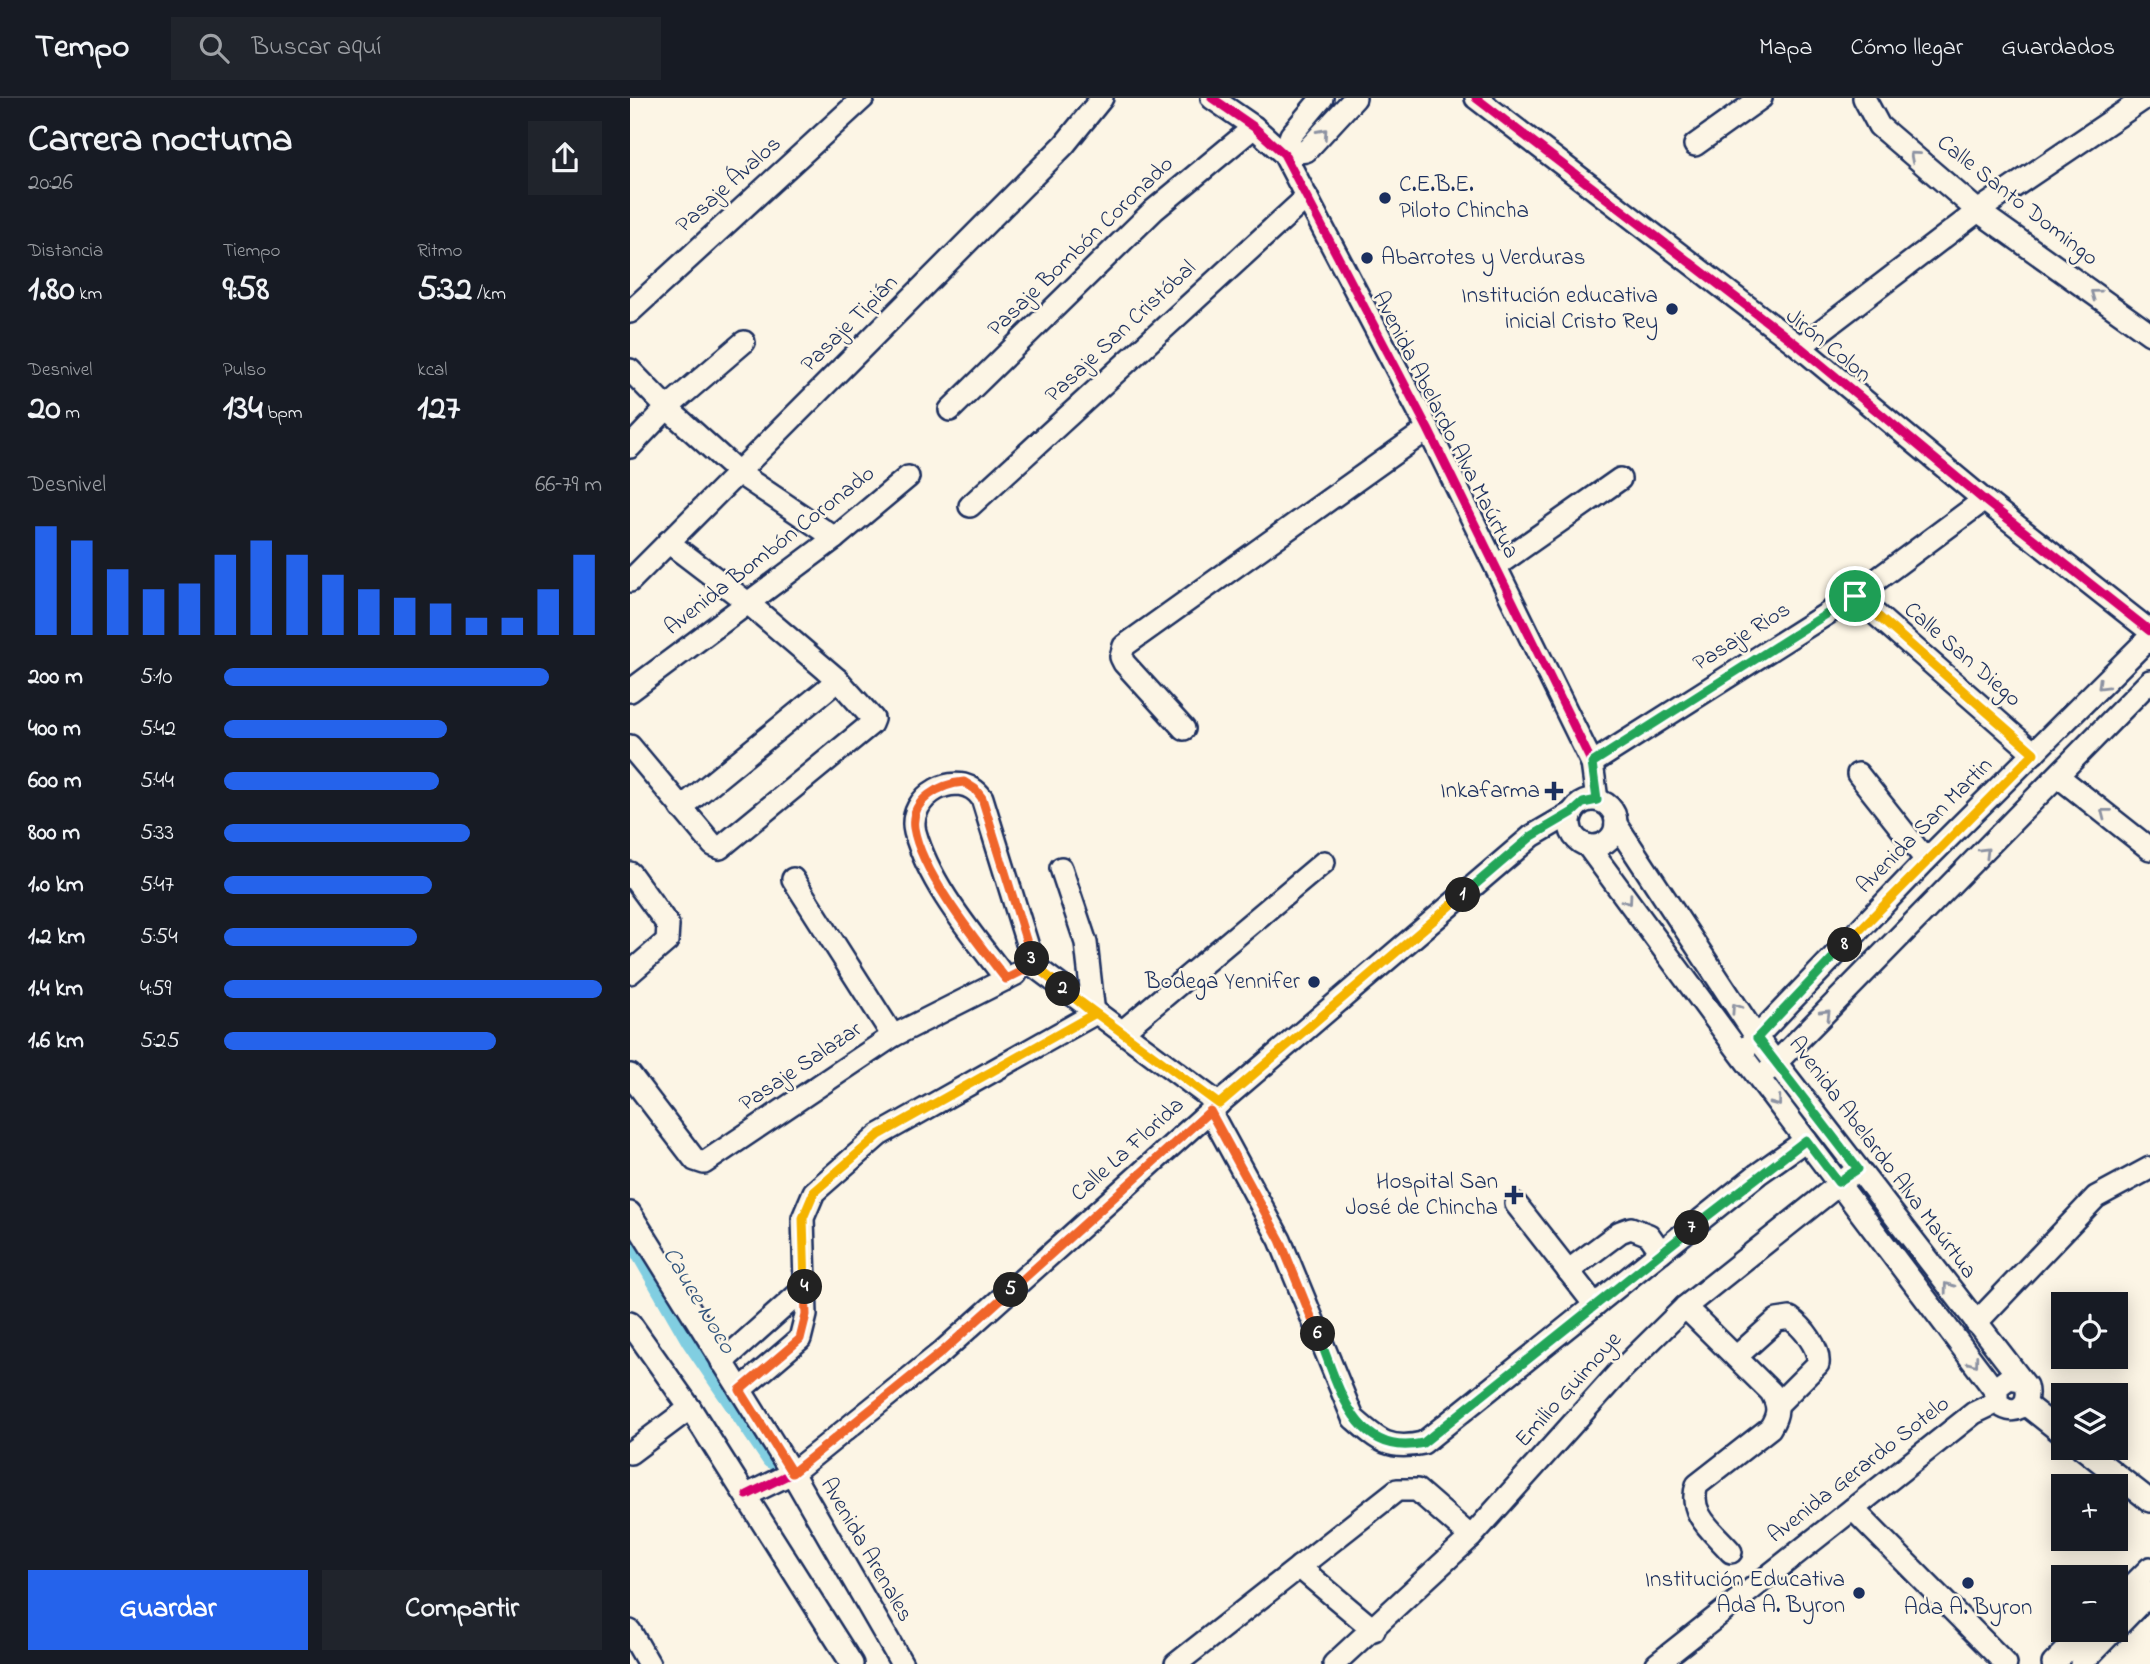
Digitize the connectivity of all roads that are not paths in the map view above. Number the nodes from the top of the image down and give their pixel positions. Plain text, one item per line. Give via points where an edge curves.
1 (863, 98) edge
2 (1102, 98) edge
3 (1212, 98) edge
4 (1322, 98) edge
5 (1354, 98) edge
6 (1476, 98) edge
7 (1761, 98) edge
8 (1864, 98) edge
9 (2145, 98) edge
10 (1254, 127) junction
11 (1695, 145) dead end
12 (1283, 154) junction
13 (1307, 197) junction
14 (1979, 211) junction
15 (630, 312) edge
16 (2150, 334) edge
17 (744, 342) dead end
18 (1800, 346) junction
19 (630, 370) edge
20 (667, 408) junction
21 (950, 410) dead end
22 (1428, 429) junction
23 (630, 447) edge
24 (740, 474) junction
25 (908, 477) dead end
26 (1619, 480) dead end
27 (1984, 500) junction
28 (970, 506) dead end
29 (835, 538) junction
30 (668, 542) junction
31 (1496, 566) junction
32 (630, 582) edge
33 (1855, 596) junction
34 (748, 603) junction
35 (2150, 631) edge
36 (2150, 637) edge
37 (838, 680) junction
38 (2150, 681) edge
39 (630, 691) edge
40 (1184, 729) dead end
41 (630, 746) edge
42 (2034, 753) junction
43 (1592, 763) junction
44 (1858, 774) dead end
45 (2059, 777) junction
46 (1597, 800) junction
47 (681, 807) junction
48 (1573, 812) junction
49 (1616, 824) junction
50 (1587, 845) junction
51 (2150, 849) edge
52 (1926, 860) junction
53 (1324, 862) dead end
54 (1061, 868) dead end
55 (630, 873) edge
56 (793, 878) dead end
57 (1675, 917) junction
58 (1653, 934) junction
59 (1034, 965) junction
60 (630, 973) edge
61 (1006, 979) junction
62 (1094, 1014) junction
63 (1123, 1031) junction
64 (893, 1036) junction
65 (1757, 1038) junction
66 (1740, 1053) junction
67 (1777, 1063) junction
68 (630, 1075) edge
69 (1759, 1078) junction
70 (1215, 1108) junction
71 (1806, 1140) junction
72 (2150, 1168) edge
73 (1858, 1169) junction
74 (1838, 1182) junction
75 (1516, 1204) dead end
76 (630, 1213) edge
77 (1661, 1252) junction
78 (1568, 1271) junction
79 (805, 1288) junction
80 (1595, 1305) junction
81 (1685, 1307) junction
82 (630, 1323) edge
83 (1976, 1323) junction
84 (1736, 1357) junction
85 (722, 1362) junction
86 (2020, 1380) junction
87 (740, 1390) junction
88 (1996, 1397) junction
89 (1778, 1404) junction
90 (2025, 1404) junction
91 (690, 1408) junction
92 (2051, 1425) edge
93 (630, 1453) edge
94 (2098, 1460) edge
95 (792, 1473) junction
96 (747, 1495) junction
97 (2150, 1501) edge
98 (1853, 1509) junction
99 (1471, 1537) junction
100 (1731, 1552) dead end
101 (1299, 1567) junction
102 (2150, 1569) edge
103 (2128, 1590) edge
104 (2150, 1593) edge
105 (2128, 1616) edge
106 (1374, 1629) junction
107 (630, 1631) edge
108 (2075, 1642) edge
109 (2102, 1642) edge
110 (648, 1664) edge
111 (852, 1664) edge
112 (902, 1664) edge
113 (1176, 1664) edge
114 (1334, 1664) edge
115 (1657, 1664) edge
116 (2006, 1664) edge
117 (2053, 1664) edge
118 (2081, 1664) edge

1 - 15 street, Pasaje Ávalos
2 - 24 street, Pasaje Tipián via 1063,145
3 - 10 street, Avenida Abelardo Alva Maúrtua
4 - 12 street via 1291,135
12 -> 5 street via 1306,151
6 - 18 street, Jirón Colon
7 - 11 street
14 -> 8 street, Calle Santo Domingo via 1880,126
9 - 14 street
10 - 12 street, Avenida Abelardo Alva Maúrtua
10 - 21 street, Pasaje Bombón Coronado via 1154,209
12 - 13 street, Avenida Abelardo Alva Maúrtua
13 - 22 street, Avenida Abelardo Alva Maúrtua
13 - 28 street, Pasaje San Cristóbal
16 -> 14 street, Calle Santo Domingo
14 - 18 street
17 - 20 street
18 - 27 street, Jirón Colon
19 - 20 street
20 - 23 street
20 - 24 street
22 - 31 street, Avenida Abelardo Alva Maúrtua
22 - 40 street via 1124,646 1121,657 1125,663
24 - 29 street
24 - 30 street, Pasaje Tipián
25 - 29 street, Avenida Bombón Coronado
26 - 31 street
27 - 33 street, Pasaje Rios
27 - 35 street, Jirón Colon
29 - 34 street, Avenida Bombón Coronado
30 - 32 street, Pasaje Tipián
30 - 34 street
31 - 43 street, Avenida Abelardo Alva Maúrtua
33 - 42 street, Calle San Diego
33 - 43 street, Pasaje Rios
34 - 37 street
34 - 39 street, Avenida Bombón Coronado
36 -> 42 street, Avenida San Martin
37 - 47 street
37 - 47 street via 869,712 871,724 725,846 713,845
38 - 45 street
41 - 47 street
42 - 52 street, Avenida San Martin
43 - 46 street, Avenida Abelardo Alva Maúrtua
44 - 52 street
51 -> 45 street
67 -> 45 street
46 - 48 street via 1583,803
46 - 49 street via 1609,806
48 - 50 street via 1573,832
48 - 70 street, Calle La Florida via 1532,836
49 - 50 street via 1607,841
49 - 57 street, Avenida Abelardo Alva Maúrtua
50 -> 58 street
52 - 65 street, Avenida San Martin
53 - 63 street
54 - 62 street via 1086,943
55 - 60 street via 668,925 669,933 667,941
56 - 64 street
57 - 58 street
65 -> 57 street, Avenida Abelardo Alva Maúrtua
58 - 66 street
59 - 61 street, Pasaje Salazar
59 - 61 street via 982,798 964,782 939,788 923,801 914,829 946,897
59 - 62 street
61 - 64 street, Pasaje Salazar
62 - 63 street
62 - 79 street via 879,1135 814,1192 803,1218
63 - 70 street
64 - 68 street, Pasaje Salazar via 704,1163 695,1160
65 - 66 street, Avenida San Martin
65 - 67 street, Avenida Abelardo Alva Maúrtua
66 - 69 street
67 - 69 street
67 - 73 street, Avenida Abelardo Alva Maúrtua
69 -> 71 street
70 - 80 street via 1280,1240 1353,1418 1389,1445 1404,1448 1423,1443
70 - 95 street, Calle La Florida via 943,1351
71 - 74 street
71 - 77 street
72 - 83 street via 2096,1197
73 - 74 street, Emilio Guimoye
83 -> 73 street, Avenida Abelardo Alva Maúrtua
74 - 81 street, Emilio Guimoye
74 -> 88 street
75 - 78 street
76 - 85 street, Avenida Arenales
77 - 78 street via 1649,1235 1631,1227
77 - 80 street
78 - 80 street
79 - 85 street
79 - 87 street via 806,1315 800,1339
81 - 84 street
81 - 99 street, Emilio Guimoye via 1620,1371
82 - 91 street
83 - 86 street, Avenida Abelardo Alva Maúrtua
84 - 89 street
84 - 89 street via 1777,1320 1795,1322 1818,1352 1818,1364
85 - 87 street, Avenida Arenales
86 - 88 street via 2004,1380
86 - 90 street via 2028,1391
87 - 95 street, Avenida Arenales
88 - 90 street via 2010,1410
88 - 98 street, Avenida Gerardo Sotelo
89 - 100 street via 1770,1428 1697,1485 1694,1494 1697,1514
90 - 92 street
91 - 93 street
91 - 96 street
94 - 97 street
95 - 96 street, Calle La Florida
95 - 112 street, Avenida Arenales
96 - 111 street
98 - 115 street, Avenida Gerardo Sotelo
98 - 116 street
99 - 101 street via 1417,1490 1408,1488 1397,1490
99 - 106 street, Emilio Guimoye
101 - 106 street
101 - 113 street
102 - 103 street
104 - 105 street
106 - 114 street, Emilio Guimoye
107 - 110 street
108 - 117 street
109 - 118 street

